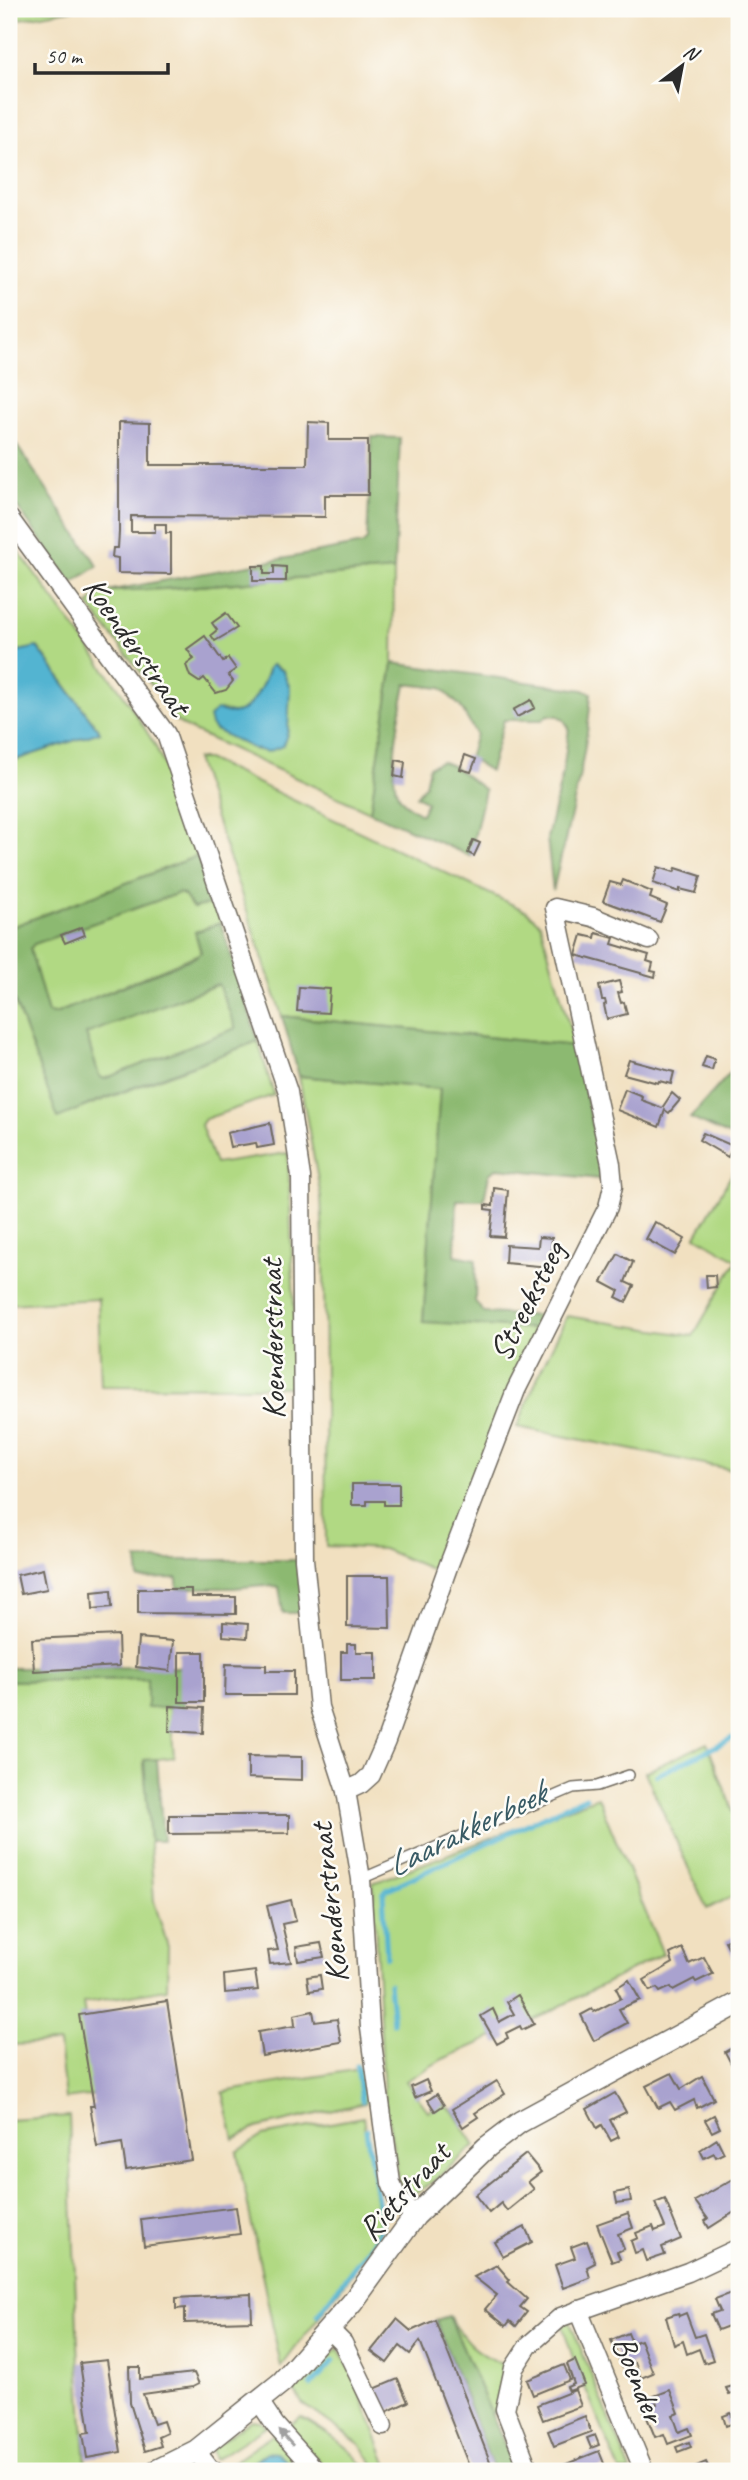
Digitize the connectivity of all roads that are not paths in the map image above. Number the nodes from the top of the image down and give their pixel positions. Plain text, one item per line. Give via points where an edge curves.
1 (9, 518) edge
2 (649, 940) dead end
3 (629, 1775) dead end
4 (346, 1791) junction
5 (361, 1879) junction
6 (739, 2003) edge
7 (415, 2216) junction
8 (739, 2248) edge
9 (578, 2310) junction
10 (330, 2330) junction
11 (259, 2401) junction
12 (383, 2426) dead end
13 (196, 2451) junction
14 (156, 2471) edge
15 (215, 2471) edge
16 (316, 2471) edge
17 (528, 2471) edge
18 (644, 2471) edge

1 - 4 street, Koenderstraat via 166,734 288,1092 301,1177 304,1559 319,1707
2 - 4 street, Streeksteeg via 593,917 555,908 613,1186 608,1207 516,1390 371,1775
3 - 5 lane via 573,1788
4 - 5 street, Koenderstraat
5 - 7 street, Koenderstraat via 370,2028 385,2147 397,2198
6 - 7 street, Rietstraat via 520,2122
7 - 10 street, Rietstraat
8 - 9 street, Boender via 688,2272
9 - 17 street, Boender via 561,2317 529,2345 514,2368 505,2409
9 - 18 street, Boender
10 - 11 street, Rietstraat
10 - 12 street via 343,2343
11 - 13 street, Rietstraat
16 -> 11 street
13 - 14 street, Rietstraat
13 - 15 street

